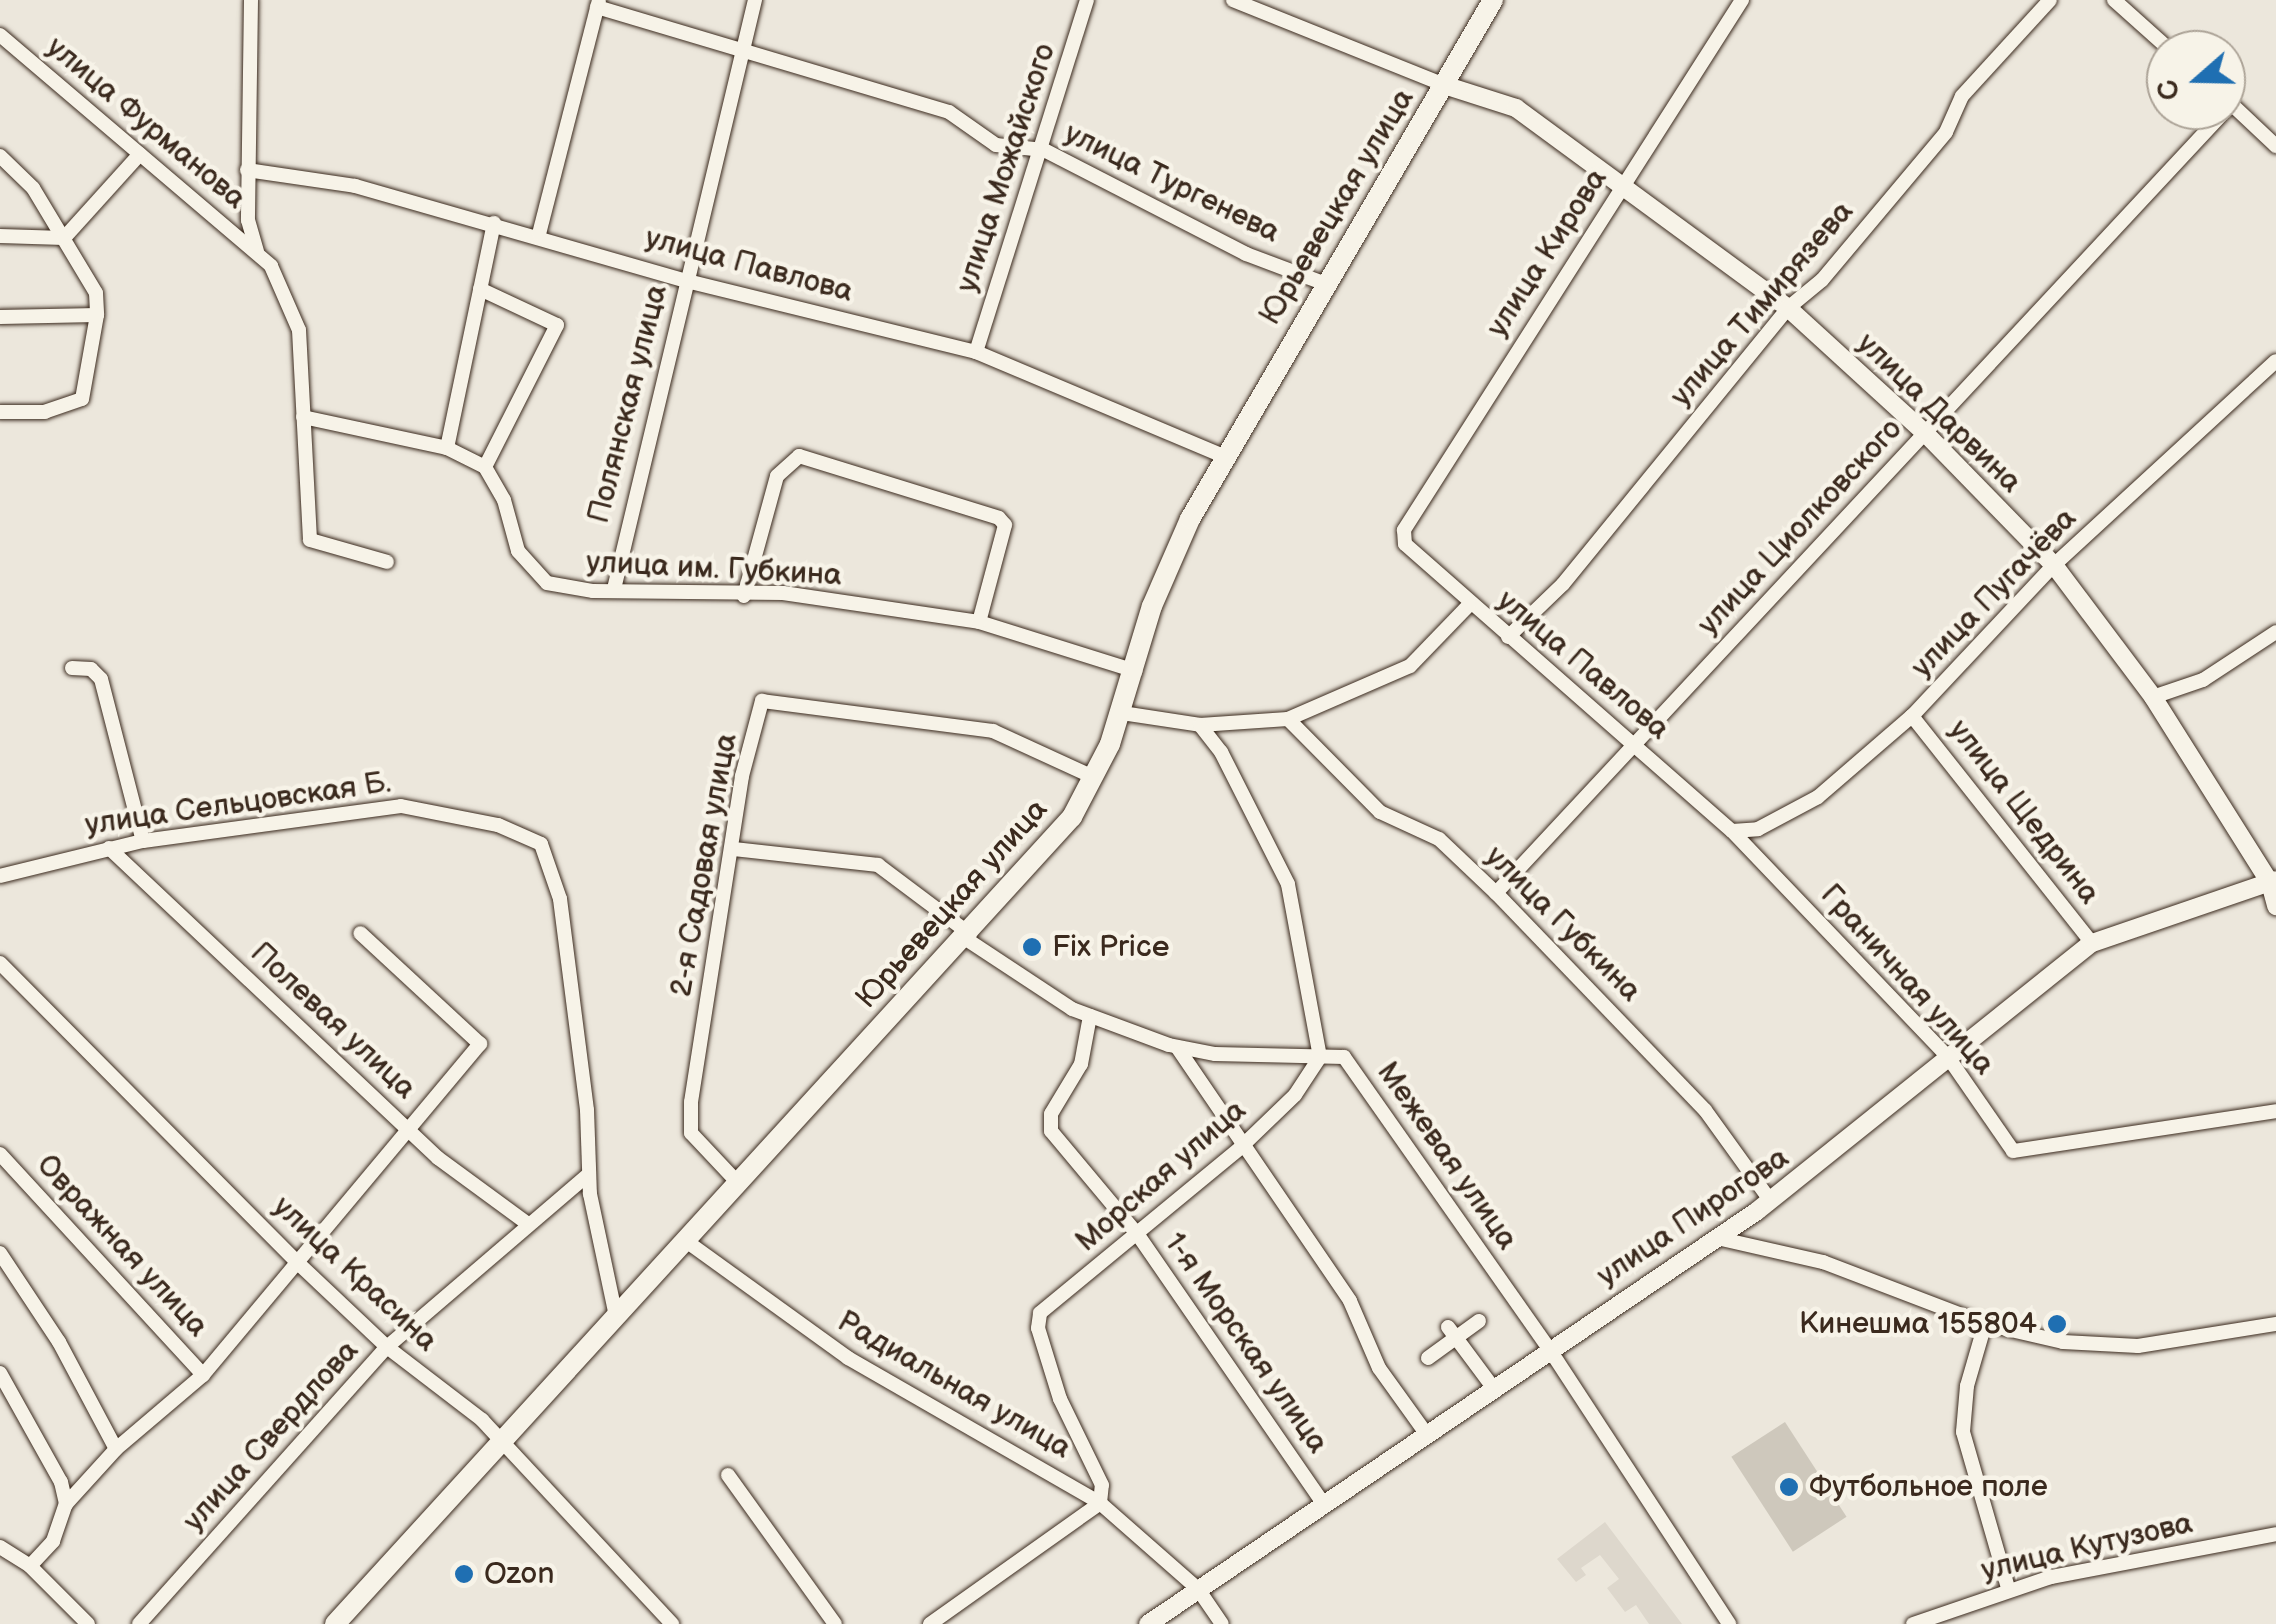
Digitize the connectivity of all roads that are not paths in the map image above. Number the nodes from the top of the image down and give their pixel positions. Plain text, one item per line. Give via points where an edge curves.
1 (251, 0) edge
2 (755, 0) edge
3 (1087, 0) edge
4 (1234, 0) edge
5 (1493, 0) edge
6 (1742, 0) edge
7 (2050, 0) edge
8 (2114, 0) edge
9 (598, 4) edge
10 (2148, 30) edge
11 (0, 35) edge
12 (742, 48) junction
13 (1444, 85) junction
14 (2246, 122) edge
15 (2205, 130) edge
16 (2276, 146) edge
17 (1044, 150) junction
18 (140, 154) junction
19 (0, 156) edge
20 (248, 170) junction
21 (1624, 186) junction
22 (494, 223) junction
23 (539, 234) junction
24 (0, 236) edge
25 (64, 238) junction
26 (258, 253) junction
27 (687, 281) junction
28 (1326, 284) junction
29 (480, 289) junction
30 (1788, 308) junction
31 (97, 315) junction
32 (0, 317) edge
33 (976, 352) junction
34 (2276, 361) edge
35 (0, 412) edge
36 (303, 417) junction
37 (1926, 434) junction
38 (448, 448) junction
39 (1224, 456) junction
40 (485, 467) junction
41 (1402, 537) joint
42 (387, 562) dead end
43 (2054, 564) junction
44 (614, 589) junction
45 (744, 596) junction
46 (1469, 604) junction
47 (979, 622) junction
48 (2276, 632) edge
49 (1508, 638) junction
50 (72, 668) dead end
51 (1134, 671) junction
52 (2153, 697) junction
53 (1122, 713) junction
54 (1912, 716) junction
55 (1288, 719) junction
56 (1200, 725) junction
57 (1634, 744) junction
58 (1095, 778) junction
59 (1732, 831) junction
60 (143, 841) junction
61 (109, 848) junction
62 (734, 849) junction
63 (0, 876) edge
64 (2273, 882) edge
65 (1496, 894) junction
66 (2276, 906) edge
67 (360, 933) dead end
68 (968, 937) junction
69 (2092, 943) junction
70 (0, 964) edge
71 (1090, 1016) junction
72 (1177, 1047) junction
73 (1320, 1056) junction
74 (1948, 1057) junction
75 (2276, 1111) edge
76 (405, 1126) junction
77 (1240, 1148) junction
78 (0, 1154) edge
79 (588, 1175) junction
80 (739, 1184) junction
81 (1770, 1200) junction
82 (528, 1224) junction
83 (1138, 1235) junction
84 (1717, 1238) junction
85 (686, 1241) junction
86 (0, 1253) edge
87 (300, 1265) junction
88 (616, 1316) junction
89 (1480, 1321) dead end
90 (1985, 1324) junction
91 (2276, 1324) edge
92 (1452, 1332) junction
93 (387, 1347) junction
94 (1548, 1348) junction
95 (1428, 1358) dead end
96 (0, 1373) edge
97 (204, 1375) junction
98 (1492, 1386) junction
99 (1425, 1432) junction
100 (500, 1441) junction
101 (116, 1449) junction
102 (728, 1474) dead end
103 (1100, 1503) junction
104 (1323, 1503) junction
105 (66, 1504) junction
106 (2276, 1534) edge
107 (0, 1547) edge
108 (30, 1566) junction
109 (2008, 1588) junction
110 (1198, 1589) junction
111 (88, 1624) edge
112 (138, 1624) edge
113 (335, 1624) edge
114 (672, 1624) edge
115 (834, 1624) edge
116 (930, 1624) edge
117 (1148, 1624) edge
118 (1222, 1624) edge
119 (1730, 1624) edge
120 (1914, 1624) edge

1 - 20 street
2 - 12 street, Полянская улица
3 - 17 street, улица Можайского
4 - 13 street
5 - 13 main road, Юрьевецкая улица
6 - 21 street, улица Кирова
7 - 30 street, улица Тимирязева via 1962,96 1946,132 1822,280
8 - 10 street
9 - 12 street, улица Тургенева
9 - 23 street
11 - 18 street, улица Фурманова
12 - 17 street, улица Тургенева via 948,112 996,145
12 - 27 street, Полянская улица
13 - 21 street, улица Дарвина via 1516,108
13 - 28 main road, Юрьевецкая улица
14 - 16 street
15 - 37 street, улица Циолковского
17 - 28 street, улица Тургенева via 1246,254
17 - 33 street, улица Можайского
18 - 25 street
18 - 26 street, улица Фурманова
19 - 25 street via 34,188
20 - 22 street, улица Павлова via 355,186
20 - 26 street via 248,220
21 - 30 street, улица Дарвина
21 - 41 street, улица Кирова
22 - 23 street, улица Павлова
22 - 29 street
23 - 27 street, улица Павлова
24 - 25 street
25 - 31 street via 96,293
26 - 36 street via 295,308
27 - 33 street, улица Павлова
27 - 44 street, Полянская улица
28 - 39 main road, Юрьевецкая улица
29 - 38 street
29 - 40 street via 558,325
30 - 37 street, улица Дарвина
30 - 49 street, улица Тимирязева via 1563,584
31 - 32 street
31 - 35 street via 82,399 44,412
33 - 39 street, улица Павлова
34 - 43 street, улица Пугачёва
36 - 38 street
36 - 42 street via 310,540
37 - 43 street, улица Дарвина
37 - 57 street, улица Циолковского
38 - 40 street
39 - 51 main road, Юрьевецкая улица via 1170,560
40 - 44 street, улица им. Губкина via 532,572 569,588
41 - 46 street, улица Павлова
43 - 52 street, улица Дарвина
43 - 54 street, улица Пугачёва
44 - 45 street, улица им. Губкина
45 - 47 street, улица им. Губкина via 783,593
45 - 47 street via 778,476 799,456 999,518 1005,525
46 - 49 street, улица Павлова
46 - 55 street via 1410,666
47 - 51 street, улица им. Губкина
48 - 52 street via 2202,680
49 - 57 street, улица Павлова
50 - 60 street via 92,669 101,679
51 - 53 main road, Юрьевецкая улица
52 - 64 street, улица Дарвина
53 - 56 street
53 - 58 main road, Юрьевецкая улица
54 - 59 street, улица Пугачёва via 1818,798 1758,830
54 - 69 street, улица Щедрина
55 - 56 street
55 - 65 street, улица Губкина via 1380,812 1438,839
56 - 73 street via 1221,752 1288,884
57 - 59 street, улица Павлова
57 - 65 street, улица Циолковского
58 - 62 street, 2-я Садовая улица via 992,731 762,702 742,776
58 - 68 main road, Юрьевецкая улица via 1062,831
59 - 74 street, Граничная улица
60 - 61 street, улица Сельцовская Б.
60 - 79 street, улица Сельцовская Б. via 401,806 498,826 541,844 560,898 588,1110
61 - 63 street, улица Сельцовская Б.
61 - 76 street, Полевая улица
62 - 68 street, Межевая улица via 878,865
62 - 80 street, 2-я Садовая улица via 691,1133
64 - 66 street, улица Дарвина
64 - 69 street, улица Пирогова
65 - 81 street, улица Губкина via 1706,1110
67 - 76 street via 479,1039
68 - 71 street, Межевая улица
68 - 80 main road, Юрьевецкая улица
69 - 74 street, улица Пирогова
70 - 87 street, улица Красина
71 - 72 street, Межевая улица
71 - 83 street, 1-я Морская улица via 1082,1064 1048,1122
72 - 73 street, Межевая улица
72 - 77 street
73 - 77 street, Морская улица via 1295,1096
73 - 94 street, Межевая улица via 1344,1057
74 - 75 street, Граничная улица via 2018,1154
74 - 81 street, улица Пирогова
76 - 82 street, Полевая улица
76 - 87 street
77 - 83 street, Морская улица
77 - 99 street via 1342,1289 1379,1368
78 - 97 street, Овражная улица
79 - 82 street, улица Свердлова
79 - 88 street, улица Сельцовская Б.
80 - 85 main road, Юрьевецкая улица
81 - 84 street, улица Пирогова
82 - 93 street, улица Свердлова
83 - 103 street, Морская улица via 1036,1321 1068,1421 1102,1485
83 - 104 street, 1-я Морская улица
84 - 90 street via 1822,1262
84 - 94 street, улица Пирогова
85 - 88 main road, Юрьевецкая улица
85 - 103 street, Радиальная улица via 876,1376
86 - 101 street via 59,1342
87 - 93 street, улица Красина
87 - 97 street
88 - 100 main road, Юрьевецкая улица
89 - 92 street
90 - 91 street via 2063,1342 2138,1346
90 - 109 street via 1967,1386 1964,1432
92 - 95 street
92 - 98 street
93 - 100 street, улица Красина
93 - 112 street, улица Свердлова
94 - 98 street, улица Пирогова
94 - 119 street, Межевая улица
96 - 105 street via 61,1482
97 - 101 street
98 - 99 street, улица Пирогова
99 - 104 street, улица Пирогова
100 - 113 main road, Юрьевецкая улица
100 - 114 street, улица Красина
101 - 105 street
102 - 115 street
103 - 110 street
103 - 116 street
104 - 110 street, улица Пирогова
105 - 108 street via 53,1541
106 - 109 street, улица Кутузова
107 - 108 street
108 - 111 street
109 - 120 street, улица Кутузова
110 - 117 street, улица Пирогова
110 - 118 street

